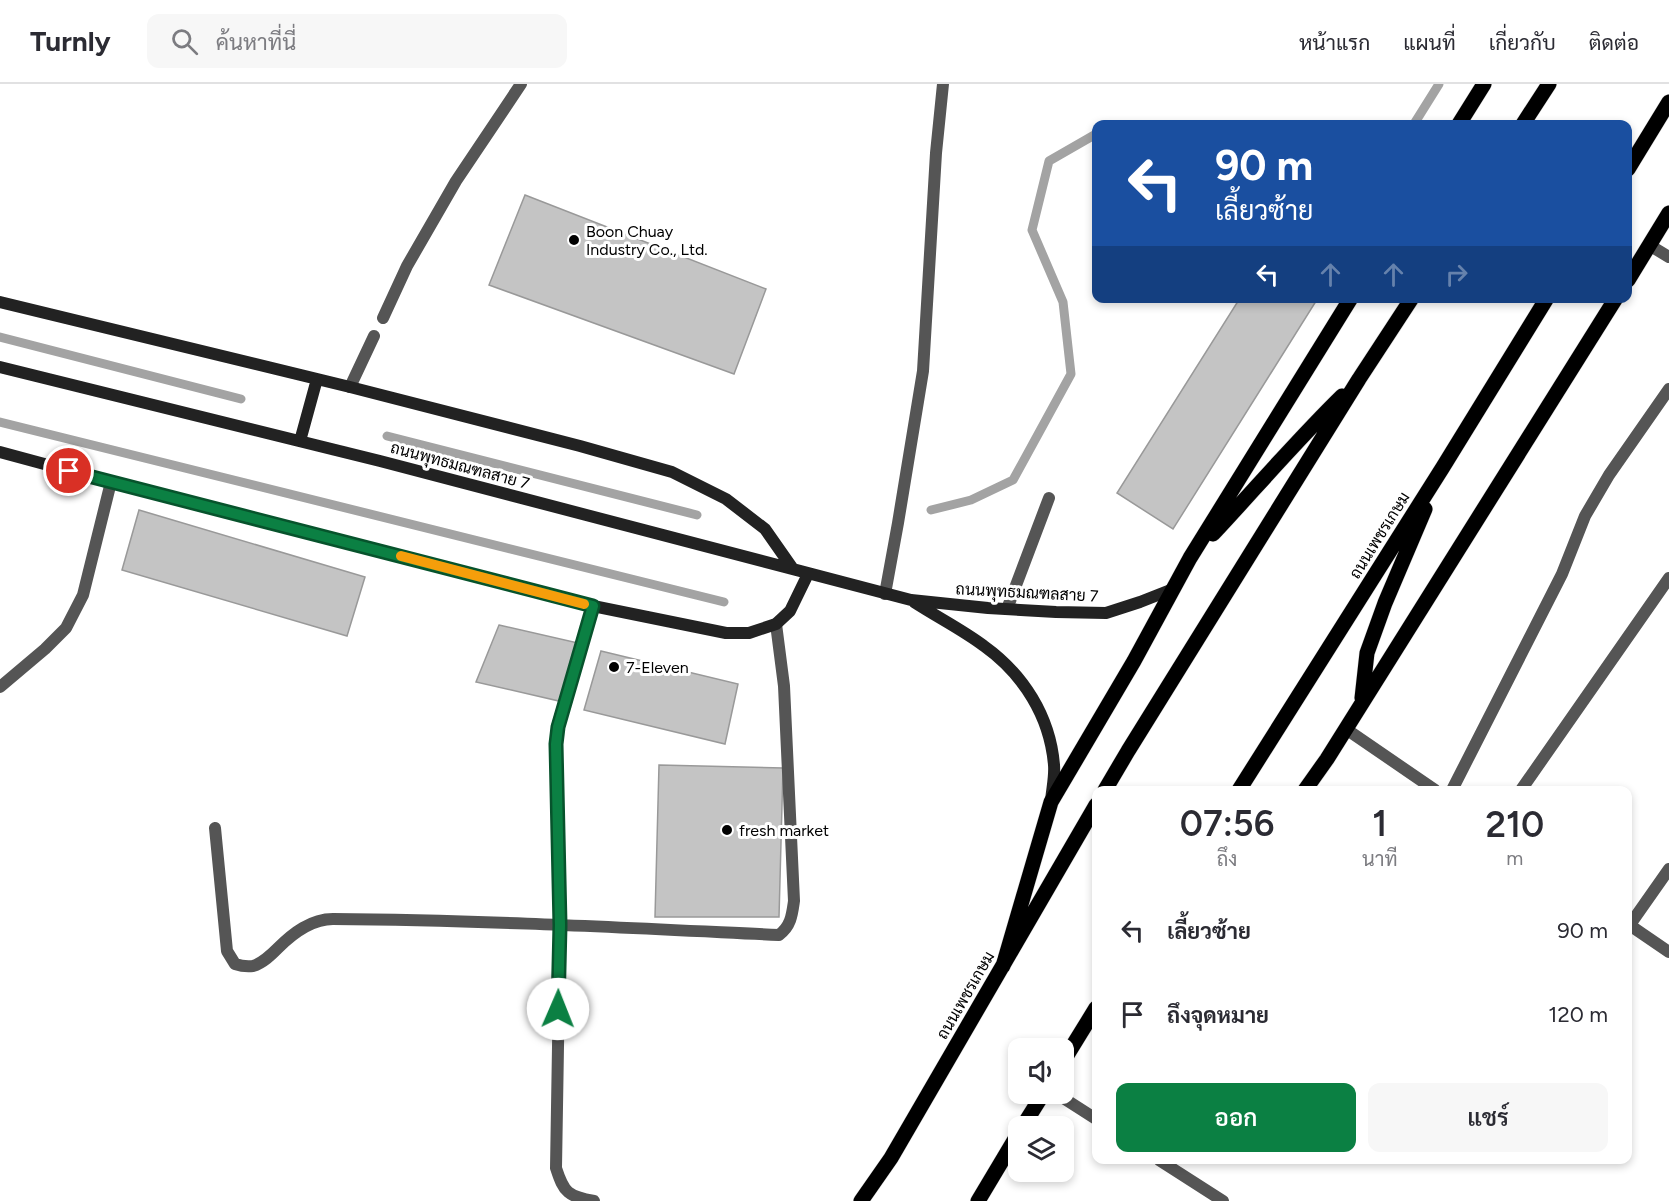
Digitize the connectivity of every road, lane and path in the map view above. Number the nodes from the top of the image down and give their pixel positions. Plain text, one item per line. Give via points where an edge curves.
1 (521, 84) edge
2 (943, 84) edge
3 (1484, 84) edge
4 (1548, 84) edge
5 (1669, 102) edge
6 (1462, 120) edge
7 (1526, 120) edge
8 (1632, 162) edge
9 (1669, 213) edge
10 (1649, 245) junction
11 (1669, 257) edge
12 (1632, 273) edge
13 (0, 302) edge
14 (1348, 303) edge
15 (1409, 303) edge
16 (1544, 303) edge
17 (1613, 303) edge
18 (383, 318) dead end
19 (374, 336) dead end
20 (0, 368) edge
21 (317, 379) junction
22 (1359, 379) junction
23 (350, 387) junction
24 (1669, 389) edge
25 (300, 441) junction
26 (0, 452) edge
27 (1443, 468) junction
28 (111, 482) junction
29 (1049, 498) dead end
30 (1190, 558) junction
31 (793, 569) junction
32 (808, 574) junction
33 (1669, 578) edge
34 (1173, 590) junction
35 (885, 594) junction
36 (911, 600) junction
37 (593, 606) junction
38 (1007, 609) junction
39 (776, 624) junction
40 (0, 687) edge
41 (1362, 704) junction
42 (1346, 729) junction
43 (1107, 786) edge
44 (1242, 786) edge
45 (1308, 786) edge
46 (1429, 786) edge
47 (1454, 786) edge
48 (1524, 786) edge
49 (1051, 802) junction
50 (1092, 812) edge
51 (215, 828) dead end
52 (1669, 869) edge
53 (1632, 920) edge
54 (560, 925) junction
55 (1632, 928) edge
56 (1669, 952) edge
57 (1003, 966) junction
58 (1092, 1014) edge
59 (1092, 1025) edge
60 (1078, 1036) junction
61 (1074, 1043) edge
62 (1073, 1104) edge
63 (1092, 1116) edge
64 (1008, 1151) edge
65 (1165, 1164) edge
66 (587, 1200) edge
67 (861, 1201) edge
68 (978, 1201) edge
69 (1223, 1201) edge

1 - 18 street via 456,181 407,266
2 - 35 street via 923,371
3 - 6 main road
4 - 7 main road
5 - 8 main road
9 - 10 main road
10 - 11 street
10 - 12 main road
13 - 21 main road
14 - 30 main road
15 - 22 main road
16 - 27 main road, ถนนเพชรเกษม
17 - 41 main road
19 - 23 street
20 - 25 main road, ถนนพุทธมณฑลสาย 7
21 - 23 main road
21 - 25 main road
22 - 30 main road
22 - 43 main road
23 - 31 main road via 672,472 726,499 765,529
24 - 47 street via 1585,516 1562,573
25 - 31 main road, ถนนพุทธมณฑลสาย 7
26 - 28 main road
27 - 41 main road via 1367,653
27 - 44 main road, ถนนเพชรเกษม
28 - 37 main road
28 - 40 street via 83,595 66,628
29 - 38 street
30 - 34 main road
31 - 32 main road, ถนนพุทธมณฑลสาย 7
32 - 35 main road, ถนนพุทธมณฑลสาย 7
32 - 39 main road via 790,611
33 - 48 street
34 - 38 main road, ถนนพุทธมณฑลสาย 7 via 1106,613
34 - 49 main road
35 - 36 main road, ถนนพุทธมณฑลสาย 7
36 - 38 main road, ถนนพุทธมณฑลสาย 7
36 - 49 main road, ถนนพุทธมณฑลสาย 7 via 985,646 1020,679 1041,712 1049,737 1054,766
37 - 39 main road via 726,633 749,633
37 - 54 street via 556,744
39 - 54 street via 784,686 794,901 786,930 779,935
41 - 42 main road
42 - 45 main road
42 - 46 street
49 - 57 main road
50 - 57 main road, ถนนเพชรเกษม
51 - 54 street via 227,951 235,964 244,967 266,959 299,929 325,919
52 - 53 street
54 - 66 street via 556,1168 561,1186 572,1196
55 - 56 street
57 - 67 main road, ถนนเพชรเกษม via 891,1158
58 - 60 main road
59 - 60 main road
60 - 61 main road
62 - 63 street
64 - 68 main road
65 - 69 street

